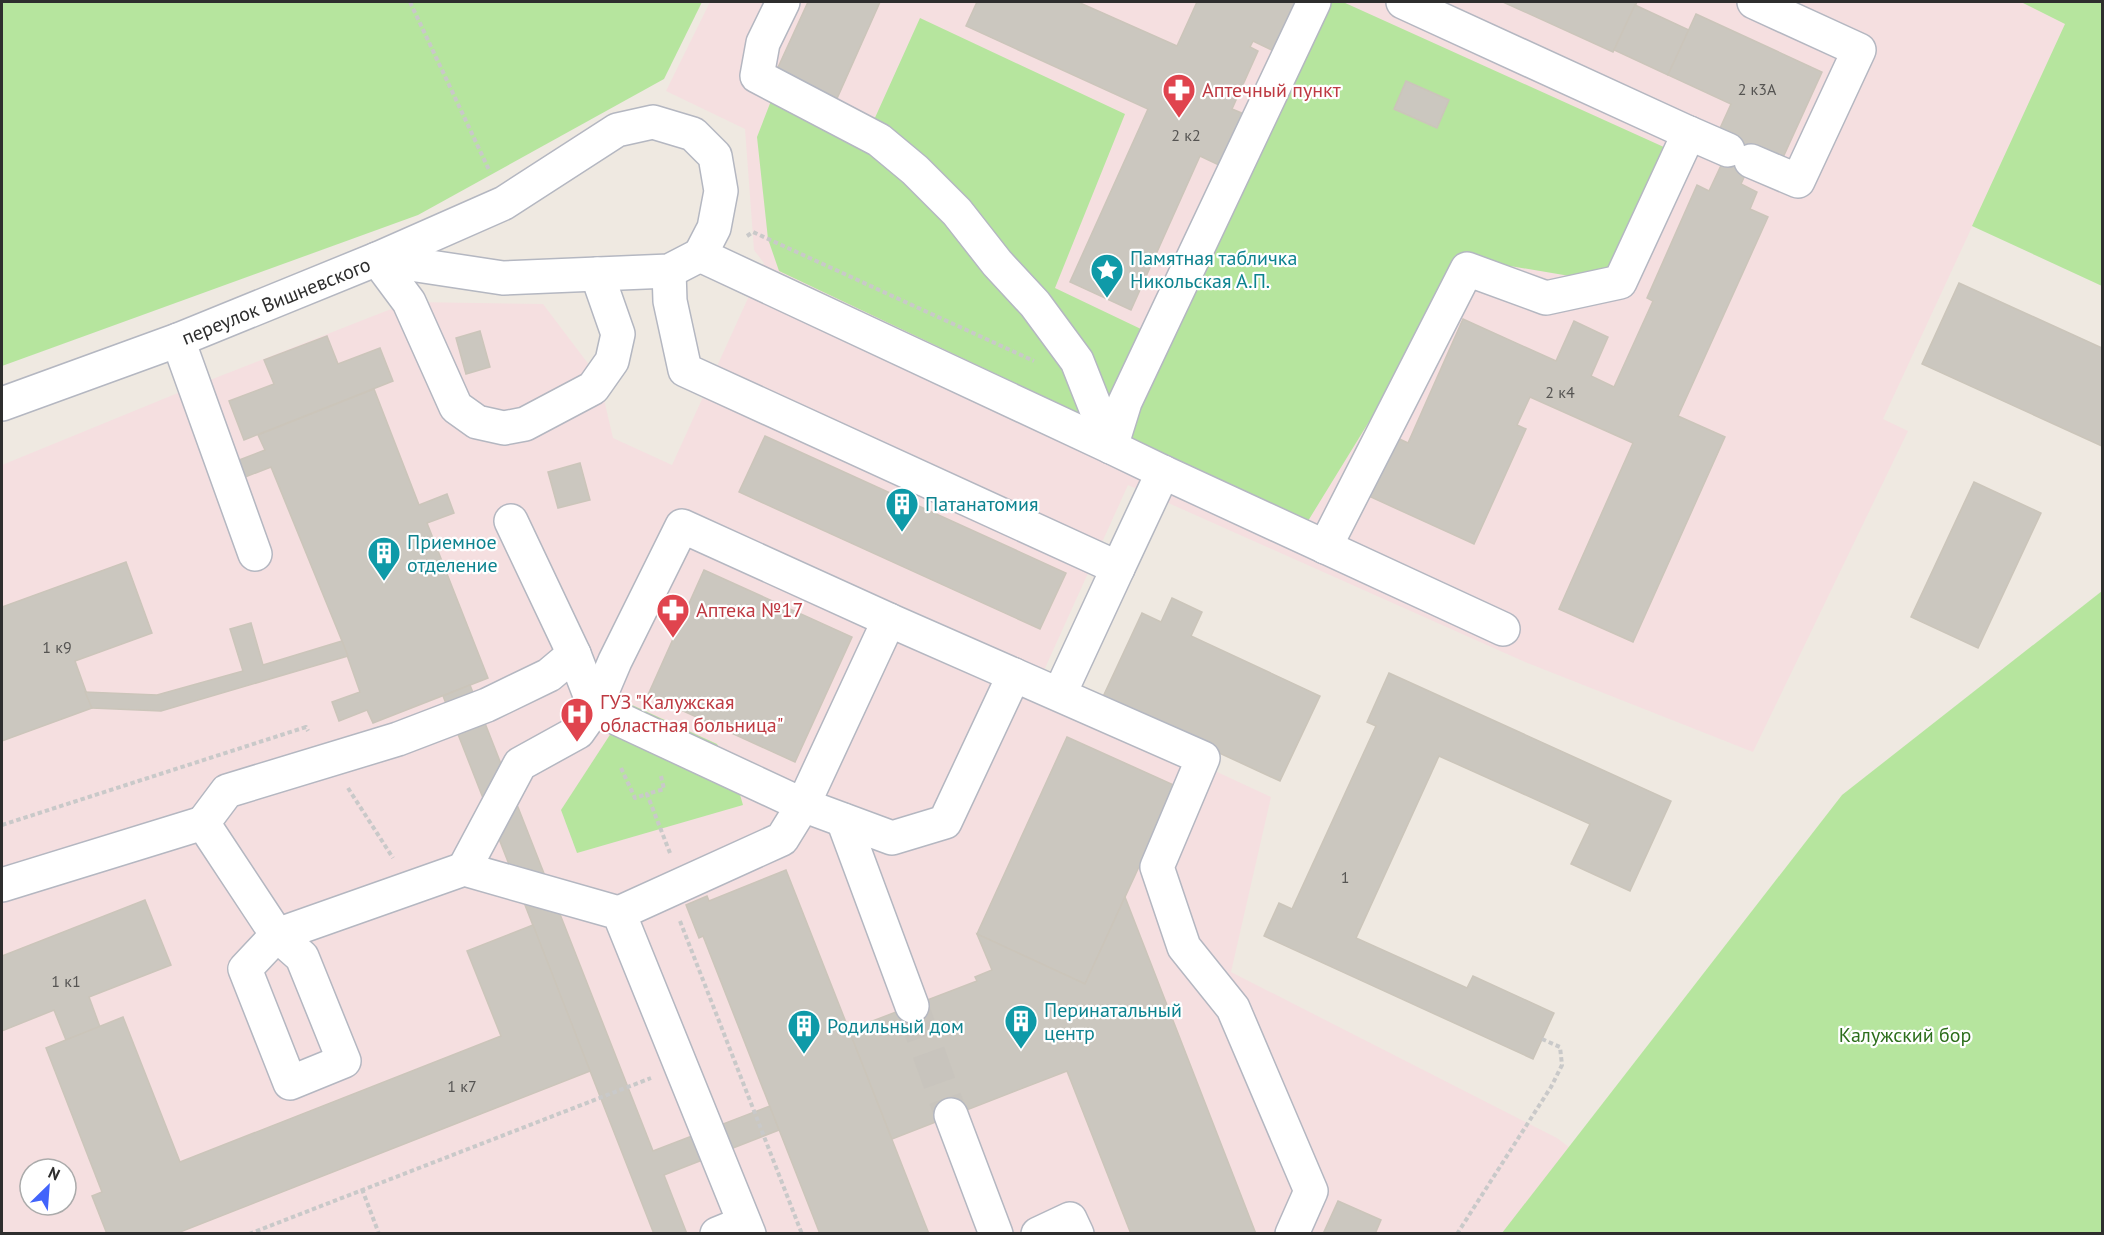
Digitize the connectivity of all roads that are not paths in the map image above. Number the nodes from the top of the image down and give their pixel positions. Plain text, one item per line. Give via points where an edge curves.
1 (783, 2) edge
2 (1314, 2) edge
3 (1402, 2) edge
4 (1754, 2) edge
5 (1689, 133) junction
6 (700, 255) junction
7 (377, 260) junction
8 (669, 271) junction
9 (597, 274) junction
10 (177, 340) junction
11 (2, 404) edge
12 (1111, 447) junction
13 (1163, 472) junction
14 (511, 520) dead end
15 (1325, 547) junction
16 (255, 554) dead end
17 (1118, 568) junction
18 (888, 620) junction
19 (1503, 629) dead end
20 (574, 654) junction
21 (1014, 675) junction
22 (1060, 693) junction
23 (595, 708) junction
24 (803, 805) junction
25 (843, 820) junction
26 (203, 823) junction
27 (464, 870) junction
28 (2, 885) edge
29 (618, 913) junction
30 (912, 1006) tunnel mouth
31 (951, 1115) tunnel mouth
32 (737, 1230) edge
33 (996, 1233) edge
34 (1038, 1233) edge
35 (1077, 1233) edge
36 (1292, 1233) edge

1 - 12 street via 763,43 757,75 879,140 957,212 1035,304 1077,361
2 - 12 street via 1125,402
3 - 5 street
4 - 5 street via 1859,50 1798,181
5 - 15 street via 1620,282 1546,298 1467,270
6 - 7 street via 714,228 721,191 715,156 693,134 653,122 617,130 504,203
6 - 8 street, переулок Вишневского
6 - 12 street
7 - 9 street, переулок Вишневского via 503,278
7 - 9 street via 409,302 456,407 477,422 504,428 525,424 593,388 612,361 618,334
7 - 10 street, переулок Вишневского
8 - 9 street, переулок Вишневского
8 - 17 street via 670,301 685,370
10 - 11 street, переулок Вишневского
10 - 16 street
12 - 13 street
13 - 15 street
13 - 17 street
14 - 20 street
15 - 19 street
17 - 22 street
18 - 21 street
18 - 23 street via 682,526
18 - 24 street
20 - 23 street
20 - 26 street via 549,675 487,705 398,739 228,791
21 - 22 street
21 - 25 street via 945,822 892,838
22 - 36 street via 1203,758 1157,867 1184,946 1233,1008 1311,1191
23 - 24 street
23 - 27 street via 578,732 520,764
24 - 25 street
24 - 29 street via 782,839
25 - 30 street
26 - 27 street via 277,935
26 - 28 street
27 - 29 street
29 - 32 street via 682,1066
31 - 33 street
34 - 35 street via 1070,1219

